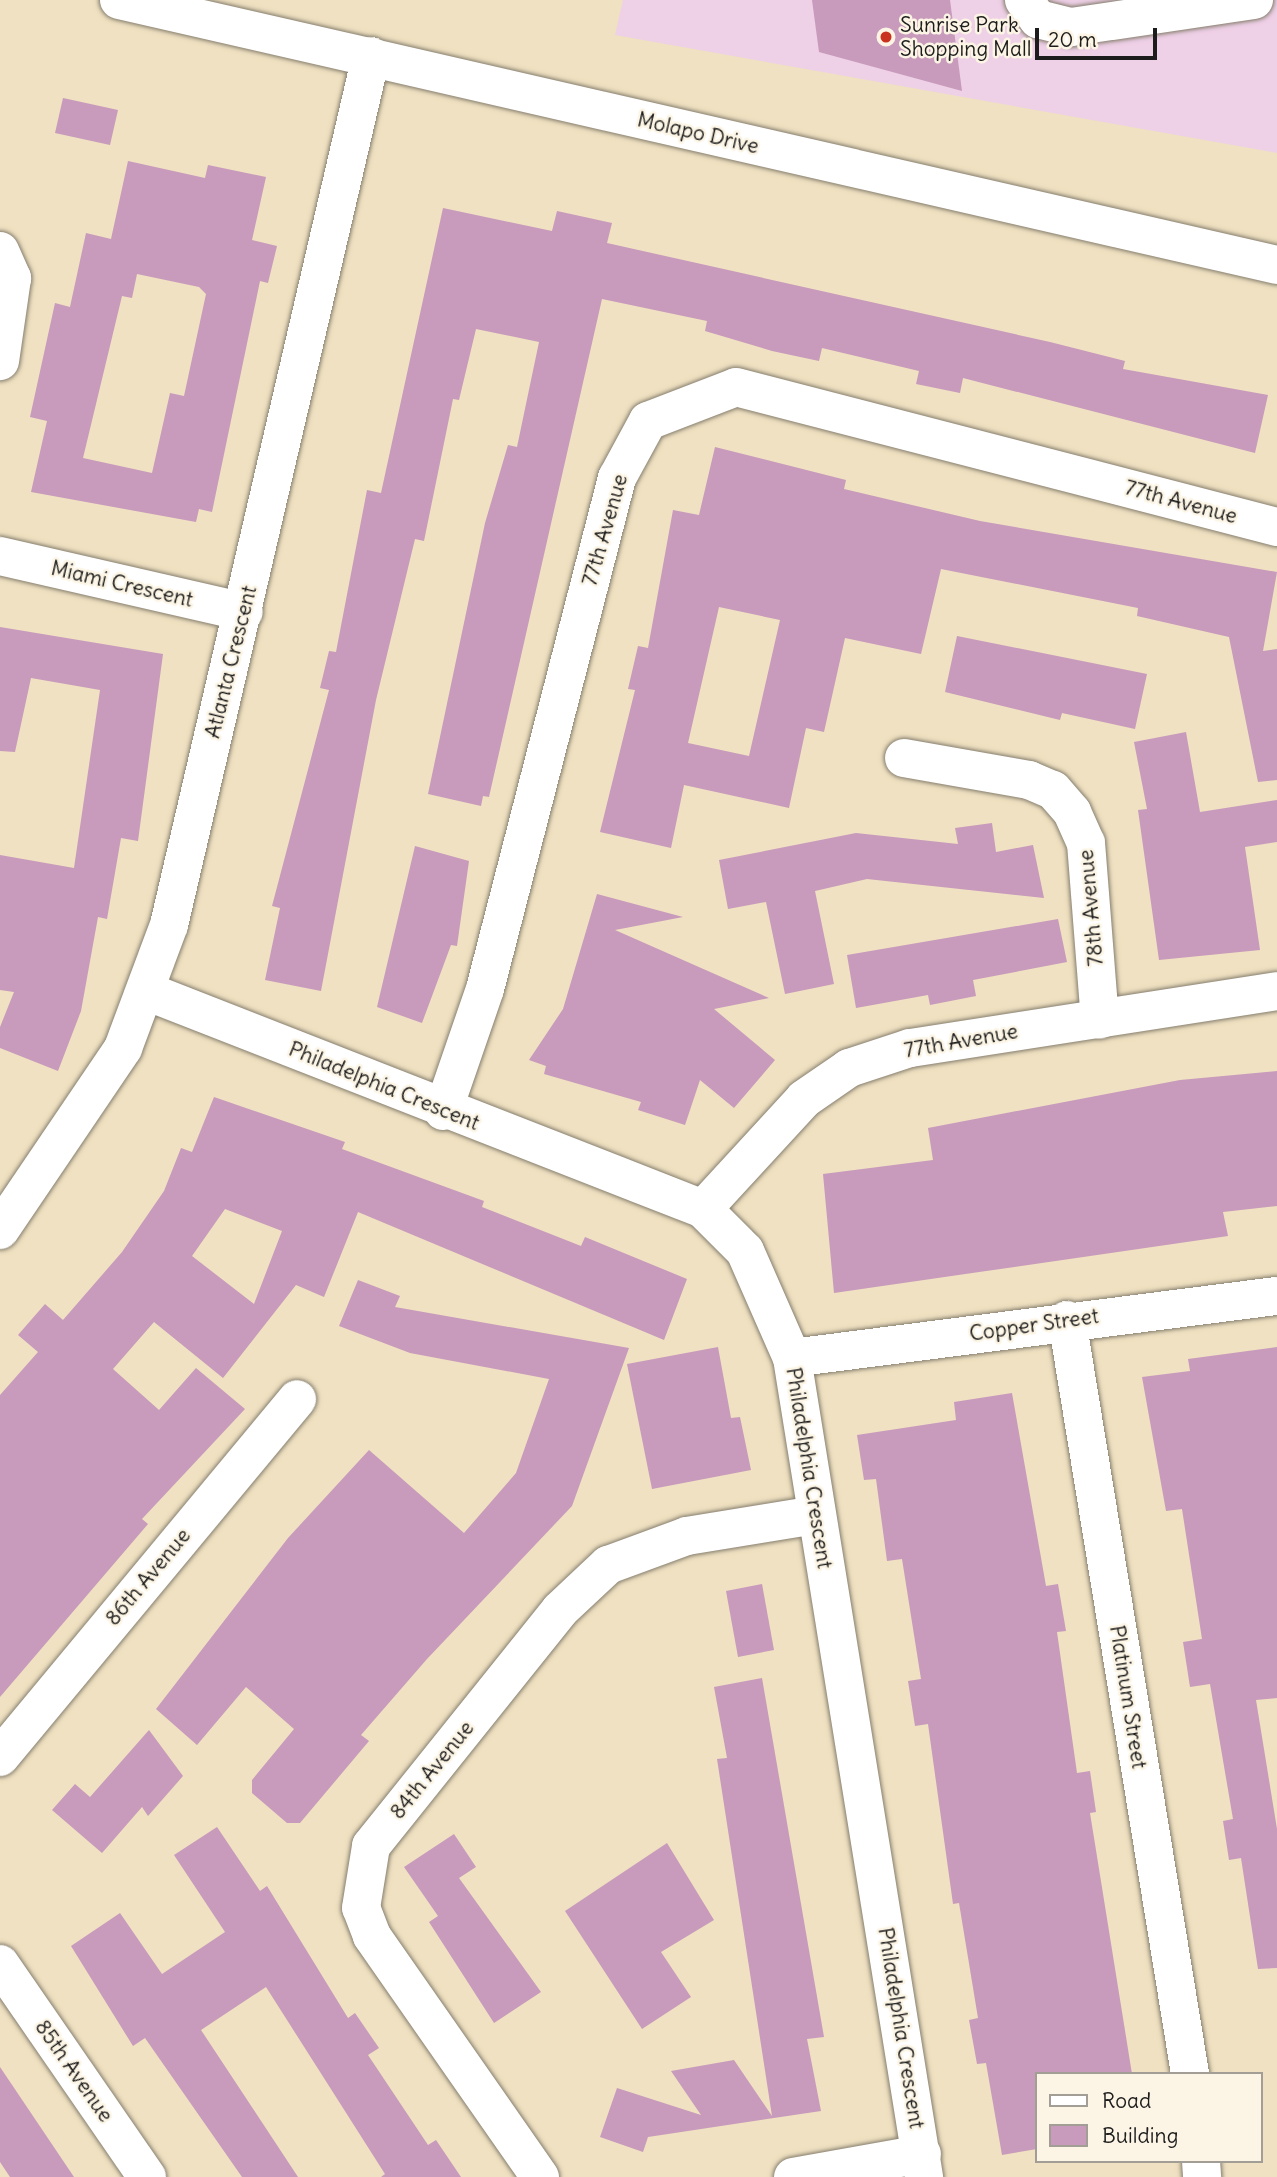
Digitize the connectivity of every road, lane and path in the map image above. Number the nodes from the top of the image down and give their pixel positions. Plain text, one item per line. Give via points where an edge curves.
1 (120, 0) edge
2 (1024, 0) edge
3 (1254, 0) edge
4 (372, 56) junction
5 (0, 251) edge
6 (1277, 265) edge
7 (0, 361) edge
8 (1277, 527) edge
9 (0, 556) edge
10 (244, 612) junction
11 (904, 758) dead end
12 (146, 990) junction
13 (1277, 991) edge
14 (1100, 1019) junction
15 (443, 1111) junction
16 (703, 1209) junction
17 (0, 1230) edge
18 (1277, 1296) edge
19 (1067, 1320) junction
20 (792, 1358) junction
21 (297, 1399) dead end
22 (816, 1515) junction
23 (0, 1757) edge
24 (0, 1964) edge
25 (1190, 2072) edge
26 (923, 2165) edge
27 (147, 2177) edge
28 (540, 2177) edge
29 (793, 2177) edge

1 - 4 street, Molapo Drive
2 - 3 street via 1038,19 1071,27
4 - 6 street, Molapo Drive
4 - 10 street, Atlanta Crescent
5 - 7 street via 12,278
8 - 15 street, 77th Avenue via 736,387 648,421 617,478 485,989
9 - 10 street, Miami Crescent
10 - 12 street, Atlanta Crescent via 169,925
11 - 14 street, 78th Avenue via 1029,780 1052,790 1072,812 1086,843
12 - 15 street, Philadelphia Crescent
12 - 17 street, Atlanta Crescent via 123,1048
13 - 14 street, 77th Avenue
14 - 16 street, 77th Avenue via 910,1048 849,1068 804,1099
15 - 16 street, Philadelphia Crescent
16 - 20 street, Philadelphia Crescent via 745,1251
18 - 19 street, Copper Street
19 - 20 street, Copper Street
19 - 25 street, Platinum Street
20 - 22 street, Philadelphia Crescent
21 - 23 street, 86th Avenue
22 - 26 street, Philadelphia Crescent
22 - 28 street, 84th Avenue via 687,1536 608,1565 560,1610 371,1846 361,1908 372,1936
24 - 27 street, 85th Avenue
26 - 29 street

